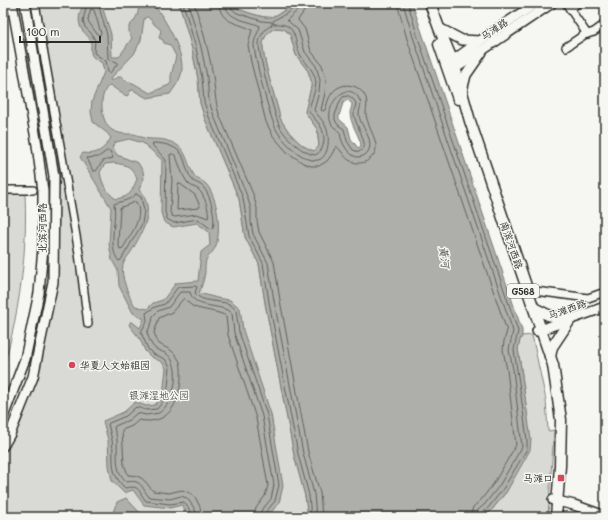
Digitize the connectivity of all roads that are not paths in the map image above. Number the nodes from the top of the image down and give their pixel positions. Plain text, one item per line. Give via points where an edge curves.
1 (12, 3) edge
2 (24, 3) edge
3 (36, 3) edge
4 (426, 3) edge
5 (430, 3) edge
6 (536, 3) edge
7 (552, 3) edge
8 (578, 3) edge
9 (568, 6) edge
10 (605, 24) edge
11 (439, 28) junction
12 (587, 34) junction
13 (482, 44) junction
14 (566, 47) dead end
15 (451, 67) junction
16 (462, 91) junction
17 (3, 190) edge
18 (32, 190) dead end
19 (528, 290) junction
20 (605, 292) edge
21 (605, 307) edge
22 (534, 308) junction
23 (570, 320) junction
24 (88, 324) dead end
25 (539, 331) junction
26 (550, 357) junction
27 (3, 417) edge
28 (3, 446) edge
29 (554, 503) junction
30 (605, 516) edge
31 (552, 517) edge
32 (556, 517) edge
33 (592, 517) edge

1 - 27 main road, 北滨河西路 via 43,191 43,248 39,293 25,359
2 - 28 main road, 北滨河西路 via 54,176 53,282 33,377
3 - 24 street via 79,253
4 - 15 highway, 南滨河西路 / G568
5 - 11 highway, 南滨河西路 / G568
6 - 13 main road, 马滩路
7 - 13 main road, 马滩路
8 - 9 street
9 - 12 street
10 - 12 street
11 - 13 main road via 462,40
11 - 15 highway, 南滨河西路 / G568
12 - 14 street
13 - 15 main road, 马滩路
13 - 16 main road via 466,75
15 - 16 highway, 南滨河西路 / G568
15 - 25 highway, 南滨河西路 / G568
16 - 19 highway, 南滨河西路 / G568
17 - 18 street
19 - 20 street via 588,298
19 - 22 highway, 南滨河西路 / G568
21 - 23 main road, 马滩西路
22 - 23 highway via 548,315
22 - 25 highway, 南滨河西路 / G568
23 - 25 main road, 马滩西路
23 - 26 highway via 552,347
25 - 26 highway, 南滨河西路 / G568
25 - 29 highway, 南滨河西路 / G568 via 557,420
26 - 29 highway, 南滨河西路 / G568 via 562,420 560,466
29 - 30 main road via 574,505
29 - 31 highway, 南滨河西路 / G568
29 - 32 highway, 南滨河西路 / G568
29 - 33 main road

